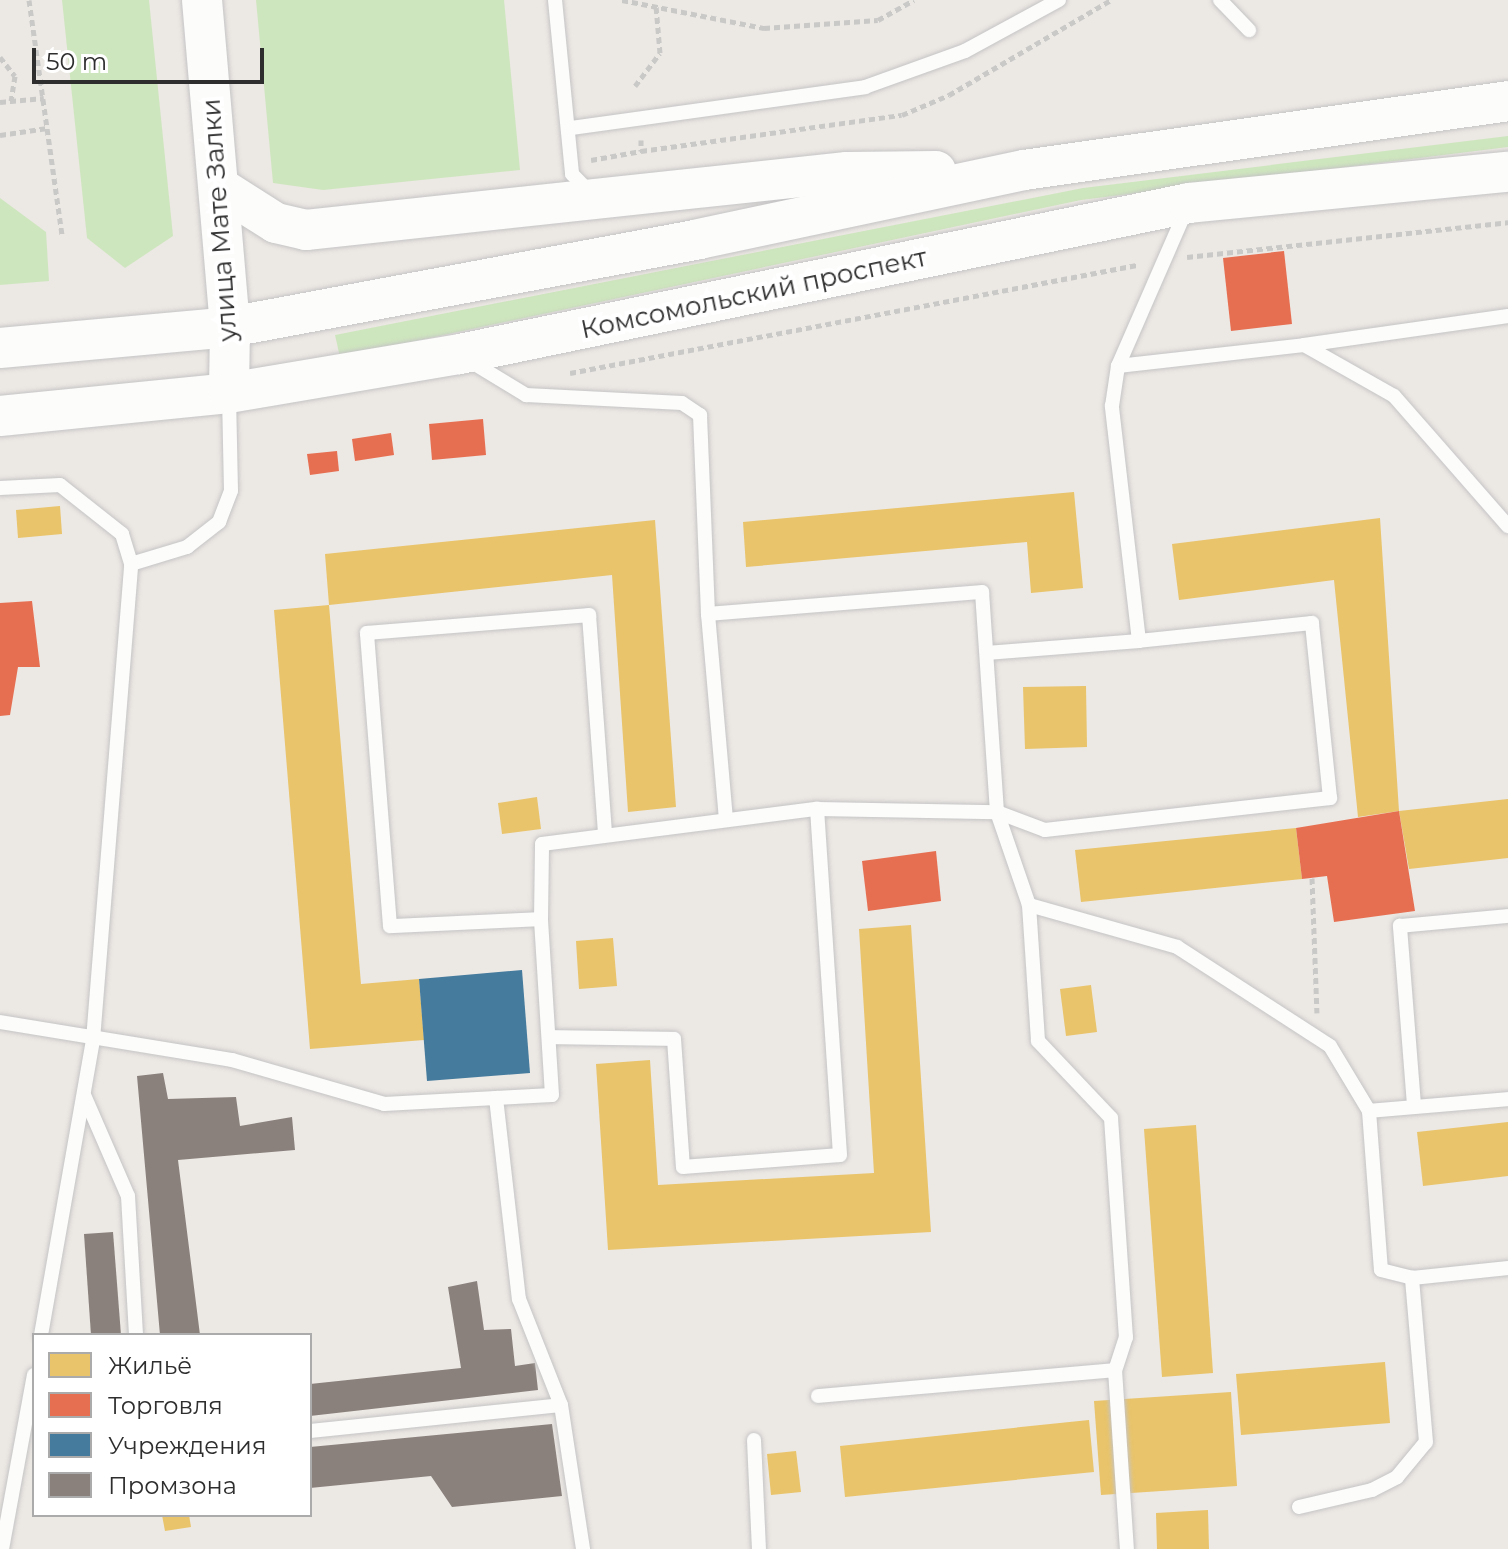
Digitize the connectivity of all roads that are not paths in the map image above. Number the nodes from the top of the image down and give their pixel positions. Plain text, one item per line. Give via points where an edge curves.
1 (202, 0) edge
2 (555, 0) edge
3 (1059, 0) edge
4 (1220, 0) edge
5 (1249, 30) dead end
6 (1508, 101) edge
7 (571, 128) junction
8 (1024, 170) junction
9 (1508, 172) edge
10 (219, 187) junction
11 (595, 198) junction
12 (1189, 203) junction
13 (1508, 316) edge
14 (230, 327) junction
15 (1304, 345) junction
16 (0, 348) edge
17 (460, 354) junction
18 (1118, 366) junction
19 (229, 393) junction
20 (0, 416) edge
21 (0, 488) edge
22 (1508, 526) edge
23 (131, 564) junction
24 (708, 614) junction
25 (1139, 641) junction
26 (987, 653) junction
27 (817, 809) junction
28 (997, 812) junction
29 (726, 819) junction
30 (605, 832) junction
31 (1029, 905) junction
32 (1508, 916) edge
33 (541, 919) junction
34 (0, 1022) edge
35 (550, 1037) junction
36 (93, 1040) junction
37 (84, 1094) junction
38 (496, 1098) junction
39 (1508, 1099) edge
40 (1414, 1105) junction
41 (1369, 1111) junction
42 (1508, 1268) edge
43 (1412, 1278) junction
44 (41, 1333) edge
45 (136, 1333) edge
46 (1115, 1370) junction
47 (32, 1386) edge
48 (818, 1396) dead end
49 (561, 1405) junction
50 (312, 1431) edge
51 (754, 1440) dead end
52 (1299, 1507) dead end
53 (2, 1549) edge
54 (583, 1549) edge
55 (759, 1549) edge
56 (1127, 1549) edge

1 - 10 main road, улица Мате Залки
2 - 7 lane
3 - 7 lane via 965,51 865,87
4 - 5 lane
6 - 8 main road
7 - 11 lane via 572,174
8 - 11 main road via 847,172
8 - 14 main road via 699,239
9 - 12 main road, Комсомольский проспект
10 - 11 main road via 276,223 306,230
10 - 14 main road, улица Мате Залки
12 - 17 main road, Комсомольский проспект
12 - 18 lane
13 - 15 lane
14 - 16 main road
14 - 19 main road, улица Мате Залки
15 - 18 lane
15 - 22 lane via 1394,396
17 - 19 main road, Комсомольский проспект
17 - 24 lane via 526,395 682,403 700,415
18 - 25 lane via 1112,406
19 - 20 main road, Комсомольский проспект
19 - 23 lane via 231,491 219,522 187,547
21 - 23 lane via 60,485 122,534
23 - 36 lane
24 - 26 lane via 982,592
24 - 29 lane
25 - 26 lane
25 - 28 lane via 1312,623 1330,798 1045,830
26 - 28 lane
27 - 28 lane
27 - 29 lane
27 - 35 lane via 840,1155 683,1167 674,1039
28 - 31 lane
29 - 30 lane
30 - 33 lane via 542,844
30 - 33 lane via 589,615 367,633 390,926
31 - 41 lane via 1177,947 1330,1046
31 - 46 lane via 1038,1041 1111,1118 1126,1337
32 - 40 lane via 1400,926
33 - 35 lane
34 - 36 lane
35 - 38 lane via 552,1095
36 - 37 lane
36 - 38 lane via 232,1060 384,1104
37 - 44 lane
37 - 45 lane via 128,1196
38 - 49 lane via 519,1299
39 - 40 lane
40 - 41 lane
41 - 43 lane via 1381,1270
42 - 43 lane
43 - 52 lane via 1426,1442 1397,1477 1372,1490
46 - 48 lane
46 - 56 lane
47 - 53 lane
49 - 50 lane
49 - 54 lane
51 - 55 lane

